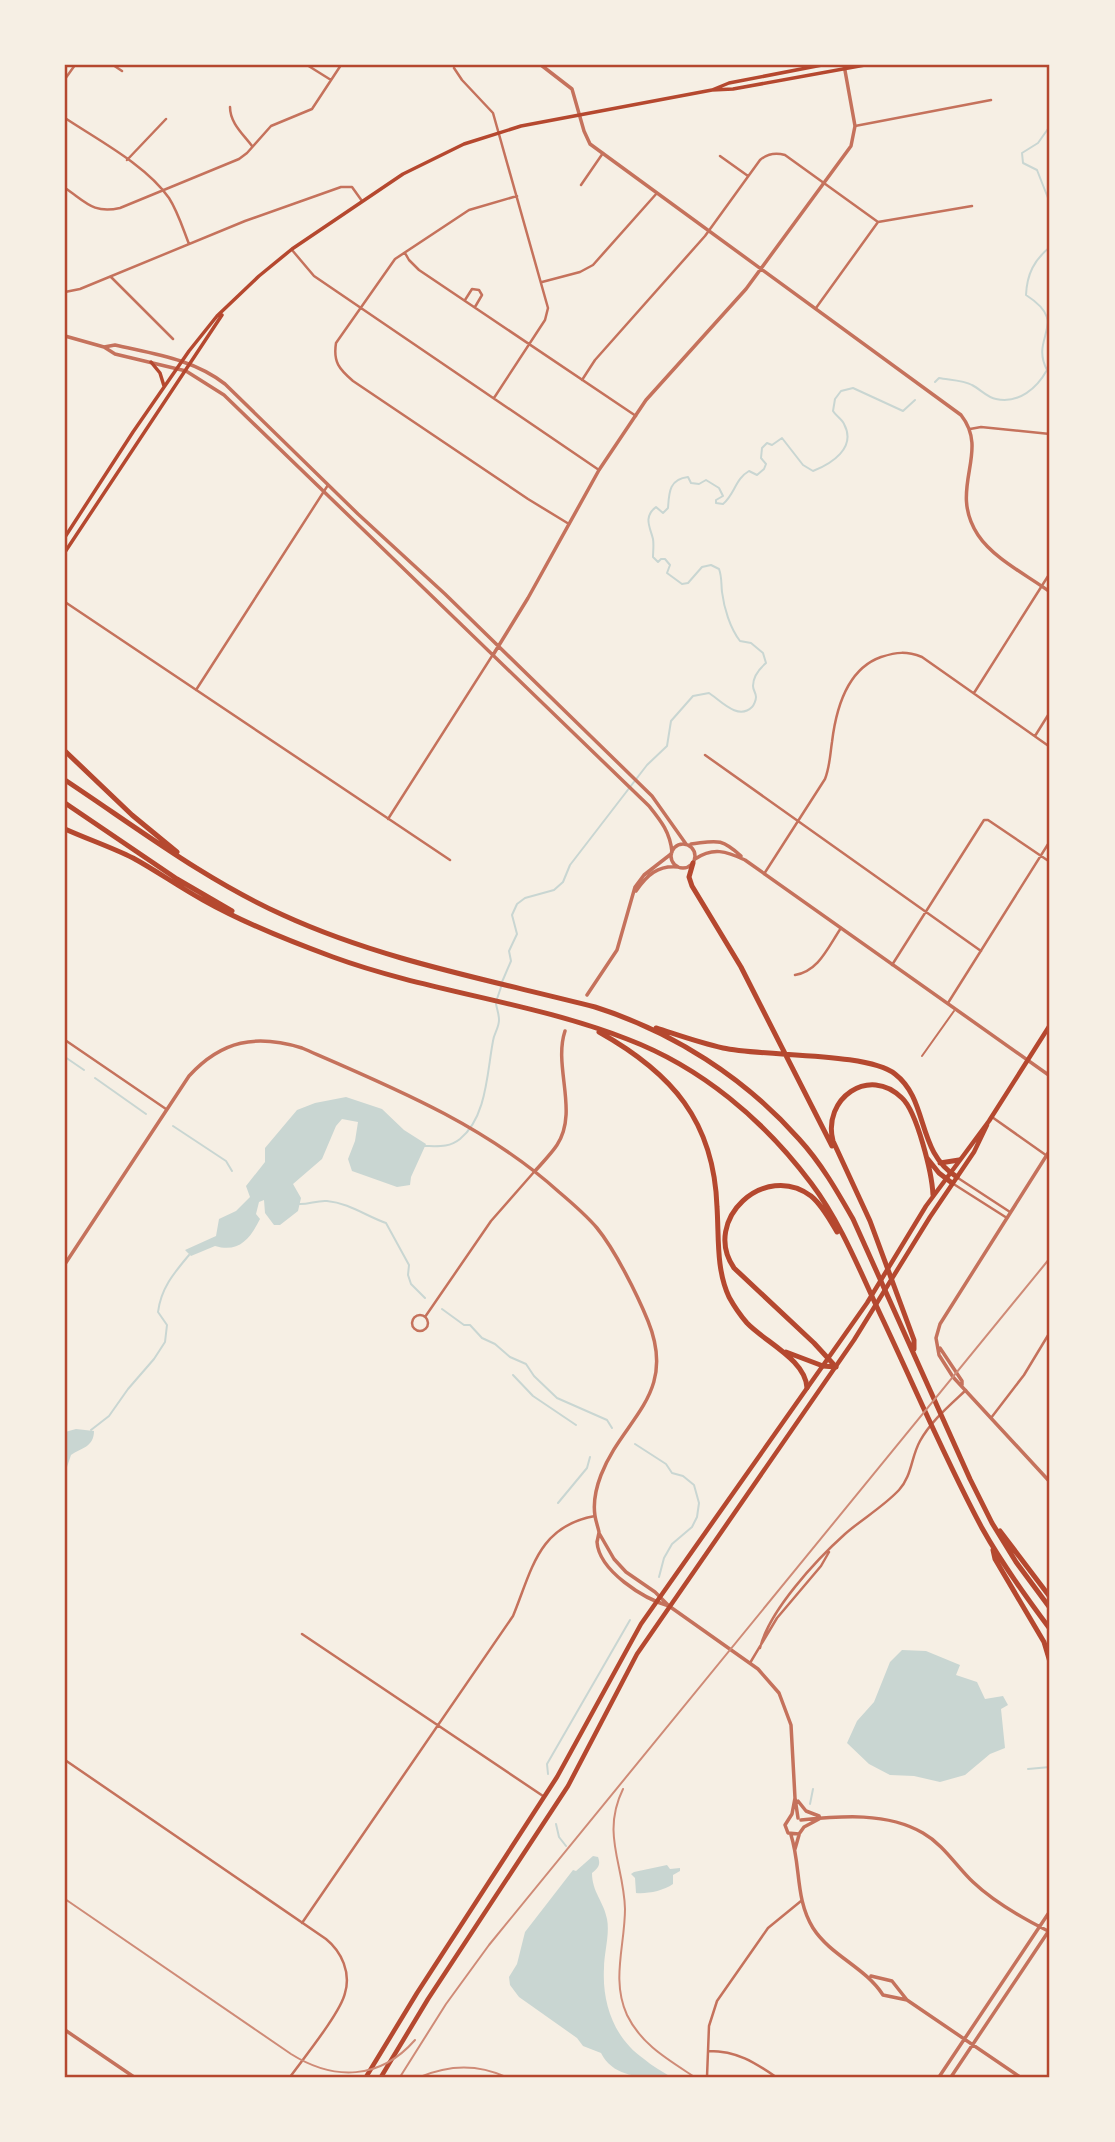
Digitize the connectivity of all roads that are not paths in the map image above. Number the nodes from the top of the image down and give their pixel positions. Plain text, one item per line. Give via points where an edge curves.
1 (75, 65) edge
2 (113, 65) edge
3 (307, 65) edge
4 (341, 65) edge
5 (541, 65) edge
6 (822, 65) edge
7 (865, 65) edge
8 (844, 67) edge
9 (454, 68) dead end
10 (122, 71) dead end
11 (65, 79) edge
12 (331, 80) junction
13 (712, 90) junction
14 (991, 100) dead end
15 (230, 107) dead end
16 (580, 115) junction
17 (65, 118) edge
18 (166, 119) dead end
19 (855, 126) junction
20 (499, 132) junction
21 (253, 146) junction
22 (603, 153) junction
23 (720, 156) dead end
24 (127, 160) junction
25 (748, 176) junction
26 (824, 183) junction
27 (581, 185) dead end
28 (65, 188) edge
29 (162, 190) junction
30 (657, 193) junction
31 (517, 197) junction
32 (362, 201) junction
33 (972, 206) dead end
34 (878, 222) junction
35 (709, 230) junction
36 (189, 244) junction
37 (292, 249) junction
38 (405, 252) junction
39 (762, 269) junction
40 (111, 277) junction
41 (541, 282) junction
42 (65, 292) edge
43 (465, 300) junction
44 (475, 307) junction
45 (361, 308) junction
46 (816, 308) junction
47 (223, 313) junction
48 (65, 336) edge
49 (173, 339) dead end
50 (530, 344) junction
51 (104, 347) junction
52 (183, 360) junction
53 (152, 362) junction
54 (191, 363) junction
55 (177, 368) junction
56 (186, 371) junction
57 (582, 380) junction
58 (164, 386) junction
59 (494, 398) junction
60 (636, 416) junction
61 (970, 429) junction
62 (1050, 429) edge
63 (1048, 434) edge
64 (599, 470) junction
65 (328, 485) junction
66 (324, 490) junction
67 (569, 524) junction
68 (65, 537) edge
69 (65, 552) edge
70 (1050, 573) edge
71 (1042, 586) junction
72 (1050, 592) edge
73 (65, 602) edge
74 (498, 647) junction
75 (494, 654) junction
76 (196, 690) junction
77 (974, 693) junction
78 (1050, 712) edge
79 (1035, 736) junction
80 (1050, 747) edge
81 (65, 751) edge
82 (705, 755) dead end
83 (65, 780) edge
84 (65, 803) edge
85 (388, 819) junction
86 (798, 821) junction
87 (65, 829) edge
88 (1050, 841) edge
89 (687, 844) junction
90 (672, 853) junction
91 (1041, 856) junction
92 (450, 860) dead end
93 (745, 860) junction
94 (694, 861) junction
95 (1050, 862) edge
96 (680, 867) junction
97 (201, 871) junction
98 (764, 874) junction
99 (632, 897) junction
100 (926, 912) junction
101 (841, 928) junction
102 (264, 929) junction
103 (981, 951) junction
104 (892, 965) junction
105 (795, 975) dead end
106 (587, 995) dead end
107 (948, 1003) junction
108 (955, 1009) junction
109 (632, 1020) junction
110 (585, 1024) junction
111 (1050, 1025) edge
112 (565, 1031) dead end
113 (65, 1040) edge
114 (922, 1056) dead end
115 (1028, 1060) junction
116 (1050, 1076) edge
117 (167, 1110) junction
118 (990, 1119) junction
119 (1050, 1150) edge
120 (926, 1156) junction
121 (1048, 1157) edge
122 (959, 1160) junction
123 (841, 1161) junction
124 (940, 1163) junction
125 (535, 1171) junction
126 (947, 1175) junction
127 (954, 1180) junction
128 (933, 1195) junction
129 (1010, 1212) junction
130 (1007, 1218) junction
131 (849, 1250) junction
132 (65, 1264) edge
133 (425, 1317) junction
134 (1050, 1332) edge
135 (783, 1351) junction
136 (914, 1352) junction
137 (829, 1357) junction
138 (822, 1366) junction
139 (836, 1367) junction
140 (807, 1388) junction
141 (966, 1390) junction
142 (991, 1418) junction
143 (1050, 1482) edge
144 (595, 1516) junction
145 (989, 1517) junction
146 (599, 1533) junction
147 (992, 1544) junction
148 (659, 1597) junction
149 (1050, 1597) edge
150 (655, 1602) junction
151 (669, 1606) junction
152 (1050, 1608) edge
153 (1050, 1629) edge
154 (302, 1634) dead end
155 (1050, 1662) edge
156 (750, 1663) junction
157 (438, 1726) junction
158 (65, 1760) edge
159 (544, 1797) junction
160 (795, 1798) junction
161 (790, 1818) junction
162 (820, 1818) junction
163 (800, 1819) junction
164 (804, 1827) junction
165 (799, 1834) junction
166 (791, 1835) junction
167 (795, 1849) junction
168 (801, 1901) junction
169 (1050, 1911) edge
170 (303, 1923) junction
171 (1040, 1927) junction
172 (1050, 1931) edge
173 (869, 1976) junction
174 (907, 2000) junction
175 (65, 2030) edge
176 (966, 2040) junction
177 (973, 2045) junction
178 (708, 2051) junction
179 (134, 2077) edge
180 (290, 2077) edge
181 (366, 2077) edge
182 (381, 2077) edge
183 (707, 2077) edge
184 (776, 2077) edge
185 (939, 2077) edge
186 (951, 2077) edge
187 (1020, 2077) edge

1 - 11 street
2 - 10 street
3 - 12 street
4 - 12 street
5 - 16 street via 572,89
6 - 13 main road
7 - 8 main road
8 - 13 main road
8 - 19 street
9 - 20 street via 489,107
12 - 21 street via 312,109 271,125
13 - 16 main road
14 - 19 street
15 - 21 street via 234,124
16 - 20 main road
16 - 22 street via 586,138
17 - 24 street
18 - 24 street
19 - 26 street via 851,146
20 - 31 street
20 - 32 main road via 423,162
21 - 29 street via 239,159
22 - 27 street
22 - 30 street
23 - 25 street
24 - 29 street
25 - 26 street via 762,158 780,154
25 - 35 street
26 - 34 street
26 - 39 street
28 - 29 street via 105,211
29 - 36 street
30 - 35 street
30 - 41 street via 593,265
31 - 38 street via 468,210
31 - 41 street
32 - 36 street via 352,187 341,187
32 - 37 main road
33 - 34 street
34 - 46 street
35 - 39 street
35 - 57 street
36 - 40 street
37 - 45 street via 314,276
37 - 47 main road
38 - 43 street via 419,270
38 - 45 street via 394,260
39 - 46 street
39 - 60 street
40 - 42 street
40 - 49 street
41 - 50 street via 547,313
43 - 44 street
43 - 44 street via 472,289 479,290 482,295
44 - 50 street
45 - 59 street
45 - 67 street via 335,346 336,362 343,372
46 - 61 street via 956,411
47 - 52 main road
47 - 54 main road
48 - 51 street
50 - 57 street
50 - 59 street
51 - 52 street via 116,345
51 - 53 street
52 - 54 street
52 - 55 main road
53 - 55 street
53 - 58 main road
54 - 56 main road
54 - 65 street via 225,384
55 - 56 street
55 - 58 main road
56 - 66 street via 225,395
56 - 69 main road
57 - 60 street
58 - 68 main road
59 - 64 street
60 - 64 street
61 - 63 street
61 - 71 street via 973,450 965,496 973,525 990,549
62 - 63 street
64 - 67 street
65 - 66 street
65 - 74 street
66 - 75 street
66 - 76 street
67 - 74 street
70 - 71 street
71 - 72 street
71 - 77 street
73 - 76 street
74 - 75 street
74 - 89 street via 642,786
75 - 85 street
75 - 90 street via 637,794 668,831
76 - 85 street
77 - 79 street
77 - 86 street via 910,653 899,651 868,662 844,693 830,766
78 - 79 street
79 - 80 street
81 - 97 highway via 132,815
82 - 86 street
83 - 97 highway
84 - 102 highway via 177,879
85 - 92 street
86 - 98 street
86 - 100 street
87 - 102 highway via 132,858
88 - 91 street
89 - 90 street via 676,846
89 - 93 street via 718,841
89 - 94 street via 694,849
90 - 96 street
90 - 99 street via 645,875
91 - 95 street
91 - 100 street via 984,820
91 - 103 street
93 - 94 street via 719,850
93 - 98 street
94 - 96 street
94 - 123 highway via 689,877 692,886 741,967
96 - 99 street via 654,871
97 - 109 highway via 253,901 334,937
98 - 101 street
99 - 106 street via 617,950
100 - 103 street
100 - 104 street
101 - 104 street
101 - 105 street via 817,965
102 - 110 highway via 369,970
103 - 107 street
104 - 107 street
107 - 108 street
108 - 114 lane
108 - 115 street
109 - 124 highway via 723,1048 874,1064 905,1084
109 - 136 highway via 722,1070 758,1097 800,1139 843,1201
110 - 131 highway via 668,1058 744,1110 813,1185
110 - 135 highway via 658,1072 702,1129 715,1175 724,1285 747,1322
111 - 115 main road
112 - 125 street via 561,1048 565,1126 558,1144
113 - 117 street
115 - 116 street
115 - 118 main road
117 - 125 street via 189,1076 215,1052 236,1043 268,1041 302,1048 414,1097
117 - 132 street
118 - 121 street
118 - 122 main road
118 - 127 main road
119 - 121 street
120 - 123 highway via 907,1103 889,1088 869,1085 846,1094 832,1114 830,1132
120 - 126 highway
120 - 128 highway
121 - 129 street
122 - 124 highway
122 - 126 main road
123 - 136 highway via 885,1258 914,1340
124 - 126 highway
125 - 133 street via 499,1211
125 - 144 street via 604,1237 654,1340 649,1395 604,1466 596,1489
126 - 127 highway
126 - 128 main road
127 - 129 street
127 - 130 street
127 - 139 main road
128 - 137 main road
129 - 130 street
130 - 141 street via 940,1324 936,1338
131 - 137 highway via 817,1202 803,1191 783,1185 747,1196 726,1229 734,1268
131 - 147 highway
133 - 133 street via 413,1319 414,1329 426,1329
134 - 142 street
135 - 138 highway
135 - 140 highway via 804,1374
136 - 145 highway
137 - 138 main road
137 - 139 highway
138 - 139 highway
138 - 140 main road
139 - 151 main road
140 - 148 main road
141 - 142 street
141 - 156 street via 921,1439 901,1488 817,1562 771,1619
142 - 143 street
144 - 146 street
144 - 157 street via 570,1523 549,1538 513,1616
145 - 149 highway
145 - 152 highway
146 - 148 street via 621,1567
146 - 150 street via 599,1548 609,1567
147 - 153 highway
147 - 155 highway via 995,1559 1044,1642
148 - 150 main road
148 - 151 street
150 - 151 street
150 - 159 main road
151 - 156 street
151 - 182 main road via 637,1654 568,1786
154 - 157 street
156 - 160 street via 773,1685 786,1709 792,1733
157 - 159 street
157 - 170 street
158 - 170 street
159 - 181 main road
160 - 161 street
160 - 162 street
160 - 163 street
161 - 163 street
161 - 166 street via 785,1827
162 - 163 street
162 - 164 street
162 - 171 street via 857,1816 917,1830 939,1845 975,1884
163 - 164 street
164 - 165 street
165 - 166 street
165 - 167 street
166 - 167 street
167 - 168 street
168 - 173 street via 821,1938
168 - 178 street via 768,1928 717,2001 710,2018
169 - 171 street
170 - 180 street via 335,1947 346,1967 346,1989
171 - 172 street
171 - 176 street
172 - 177 street
173 - 174 street via 892,1981
173 - 174 street via 885,1996
174 - 176 street
175 - 179 street
176 - 177 street
176 - 185 street
177 - 186 street
177 - 187 street
178 - 183 street
178 - 184 street via 741,2055

